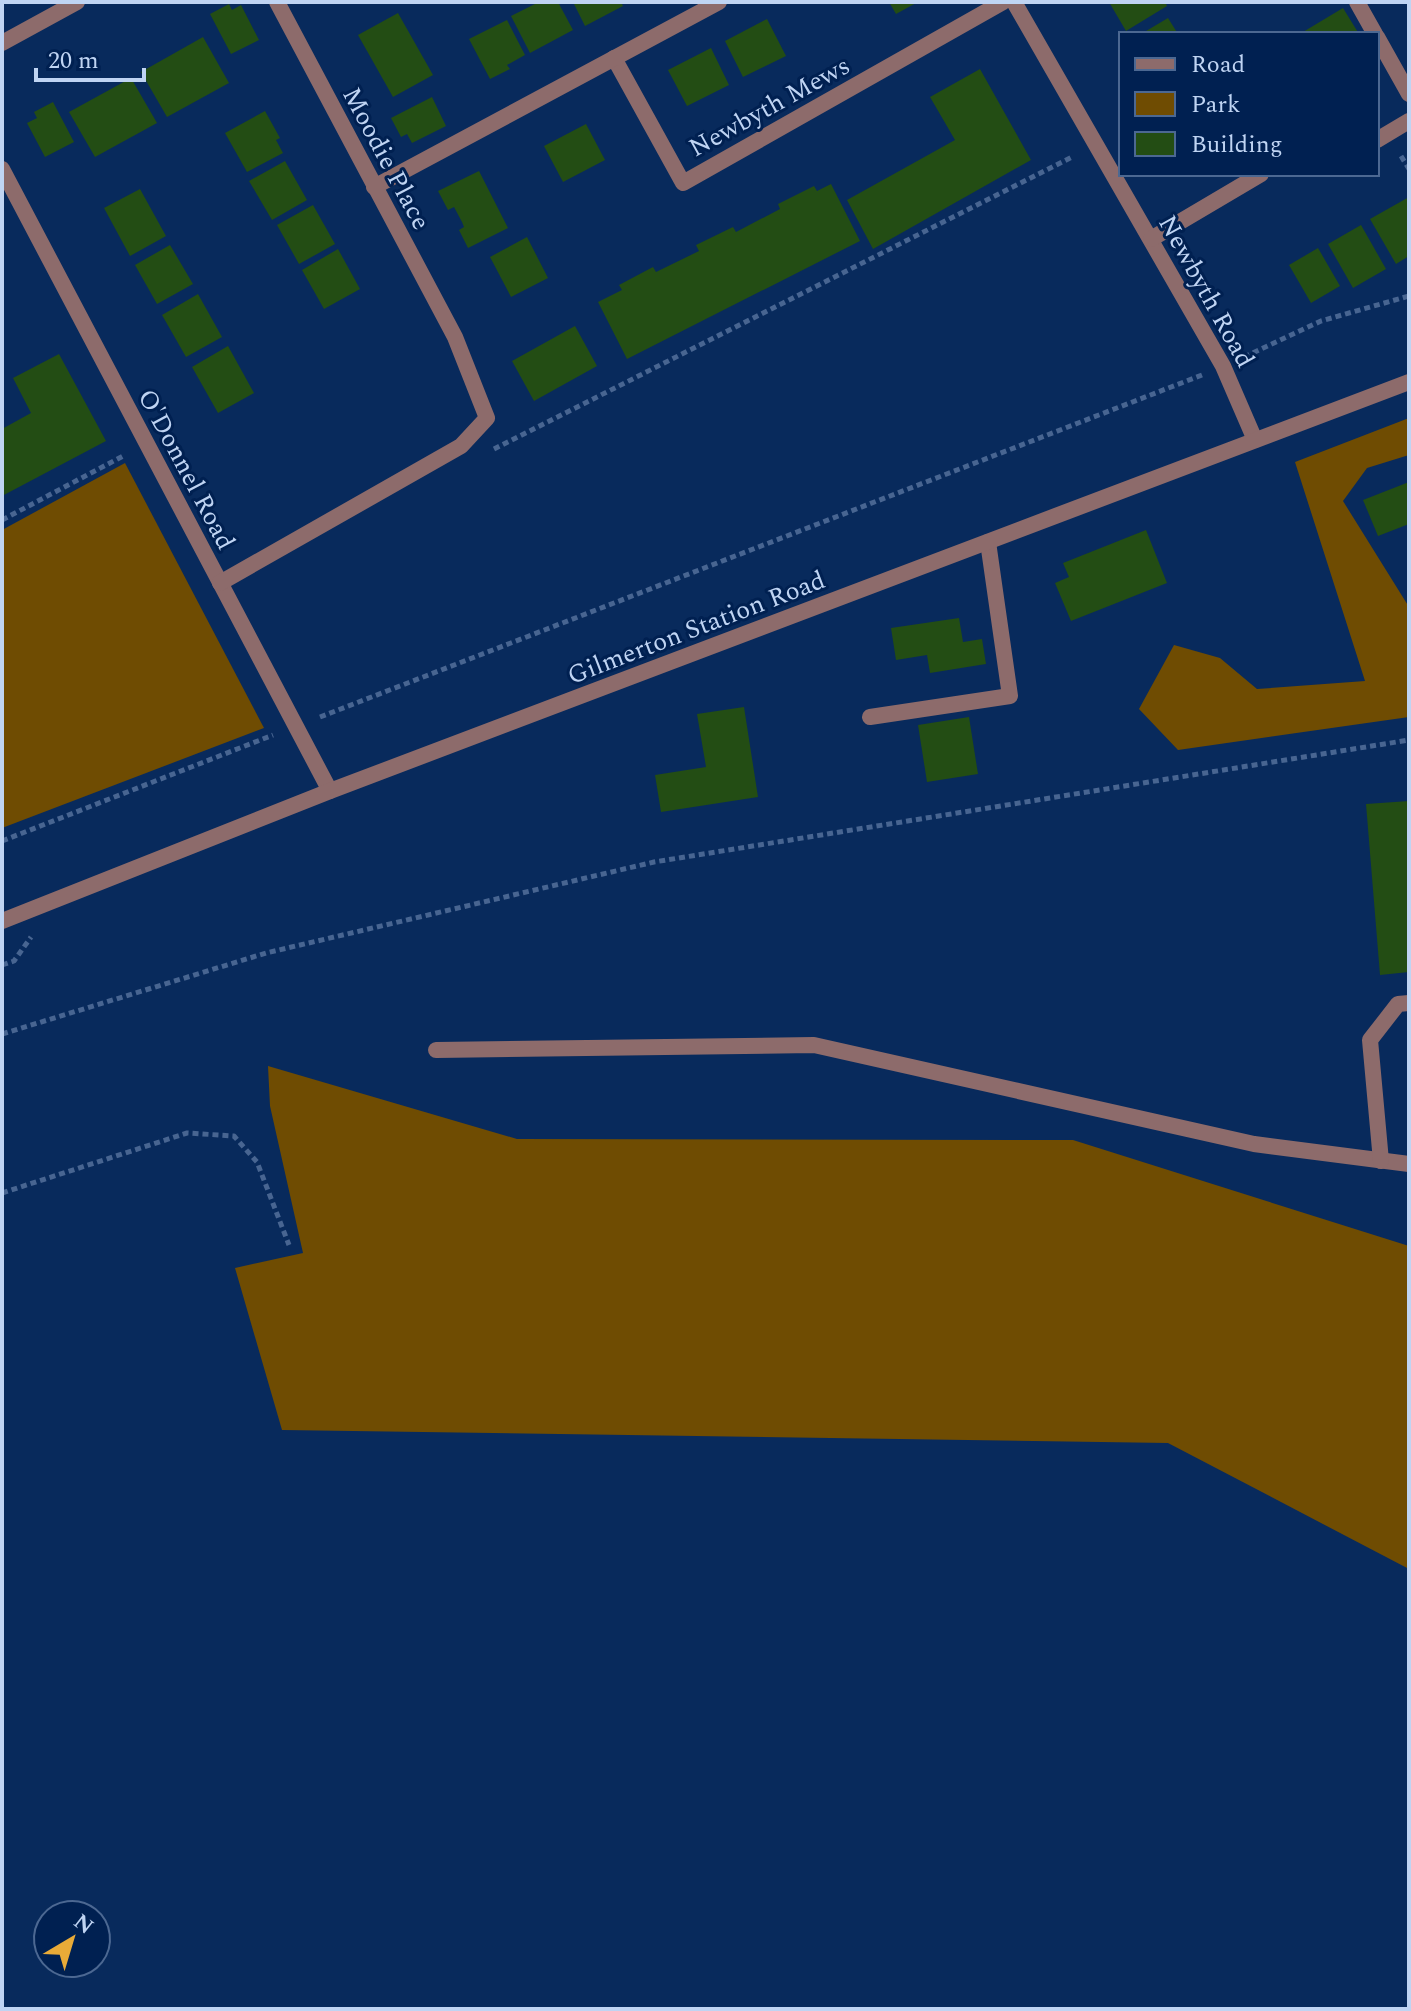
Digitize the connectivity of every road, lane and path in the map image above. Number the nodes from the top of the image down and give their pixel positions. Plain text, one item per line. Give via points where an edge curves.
1 (77, 2) edge
2 (277, 2) edge
3 (719, 2) edge
4 (1003, 2) edge
5 (1014, 2) edge
6 (1357, 2) edge
7 (1374, 32) edge
8 (1379, 41) edge
9 (2, 43) edge
10 (614, 58) junction
11 (1409, 94) edge
12 (1409, 121) edge
13 (1379, 139) edge
14 (1097, 145) junction
15 (2, 169) edge
16 (1258, 176) edge
17 (374, 187) junction
18 (1151, 239) junction
19 (1409, 296) edge
20 (1223, 366) junction
21 (1409, 382) edge
22 (1255, 440) junction
23 (147, 444) junction
24 (461, 446) junction
25 (2, 520) edge
26 (988, 542) junction
27 (220, 583) junction
28 (870, 717) dead end
29 (296, 726) junction
30 (1409, 740) edge
31 (330, 791) junction
32 (2, 841) edge
33 (2, 921) edge
34 (1409, 1003) edge
35 (2, 1034) edge
36 (436, 1050) dead end
37 (1381, 1161) junction
38 (1409, 1164) edge
39 (2, 1193) edge
40 (289, 1245) dead end

1 - 9 street
2 - 17 street, Moodie Place
3 - 10 street
4 - 10 street, Newbyth Mews via 683,183
5 - 14 street, Newbyth Road
6 - 7 street
8 - 11 street
10 - 17 street
12 - 13 street
14 - 18 street, Newbyth Road
14 - 24 path via 497,450
15 - 23 street, O'Donnel Road
16 - 18 street
17 - 24 street, Moodie Place via 455,337 487,418
18 - 20 street, Newbyth Road
19 - 20 path via 1321,321
20 - 22 street, Newbyth Road
20 - 29 path
21 - 22 street, Gilmerton Station Road
22 - 26 street, Gilmerton Station Road
23 - 25 path
23 - 27 street, O'Donnel Road
24 - 27 street
26 - 28 street via 1010,696
26 - 31 street, Gilmerton Station Road
27 - 29 street, O'Donnel Road
29 - 31 street, O'Donnel Road
29 - 32 path
30 - 35 path via 654,862 266,953
31 - 33 street, Gilmerton Station Road
34 - 37 street via 1398,1004 1370,1040
36 - 37 street via 814,1045 1254,1144
37 - 38 street
39 - 40 path via 187,1133 234,1136 257,1162

